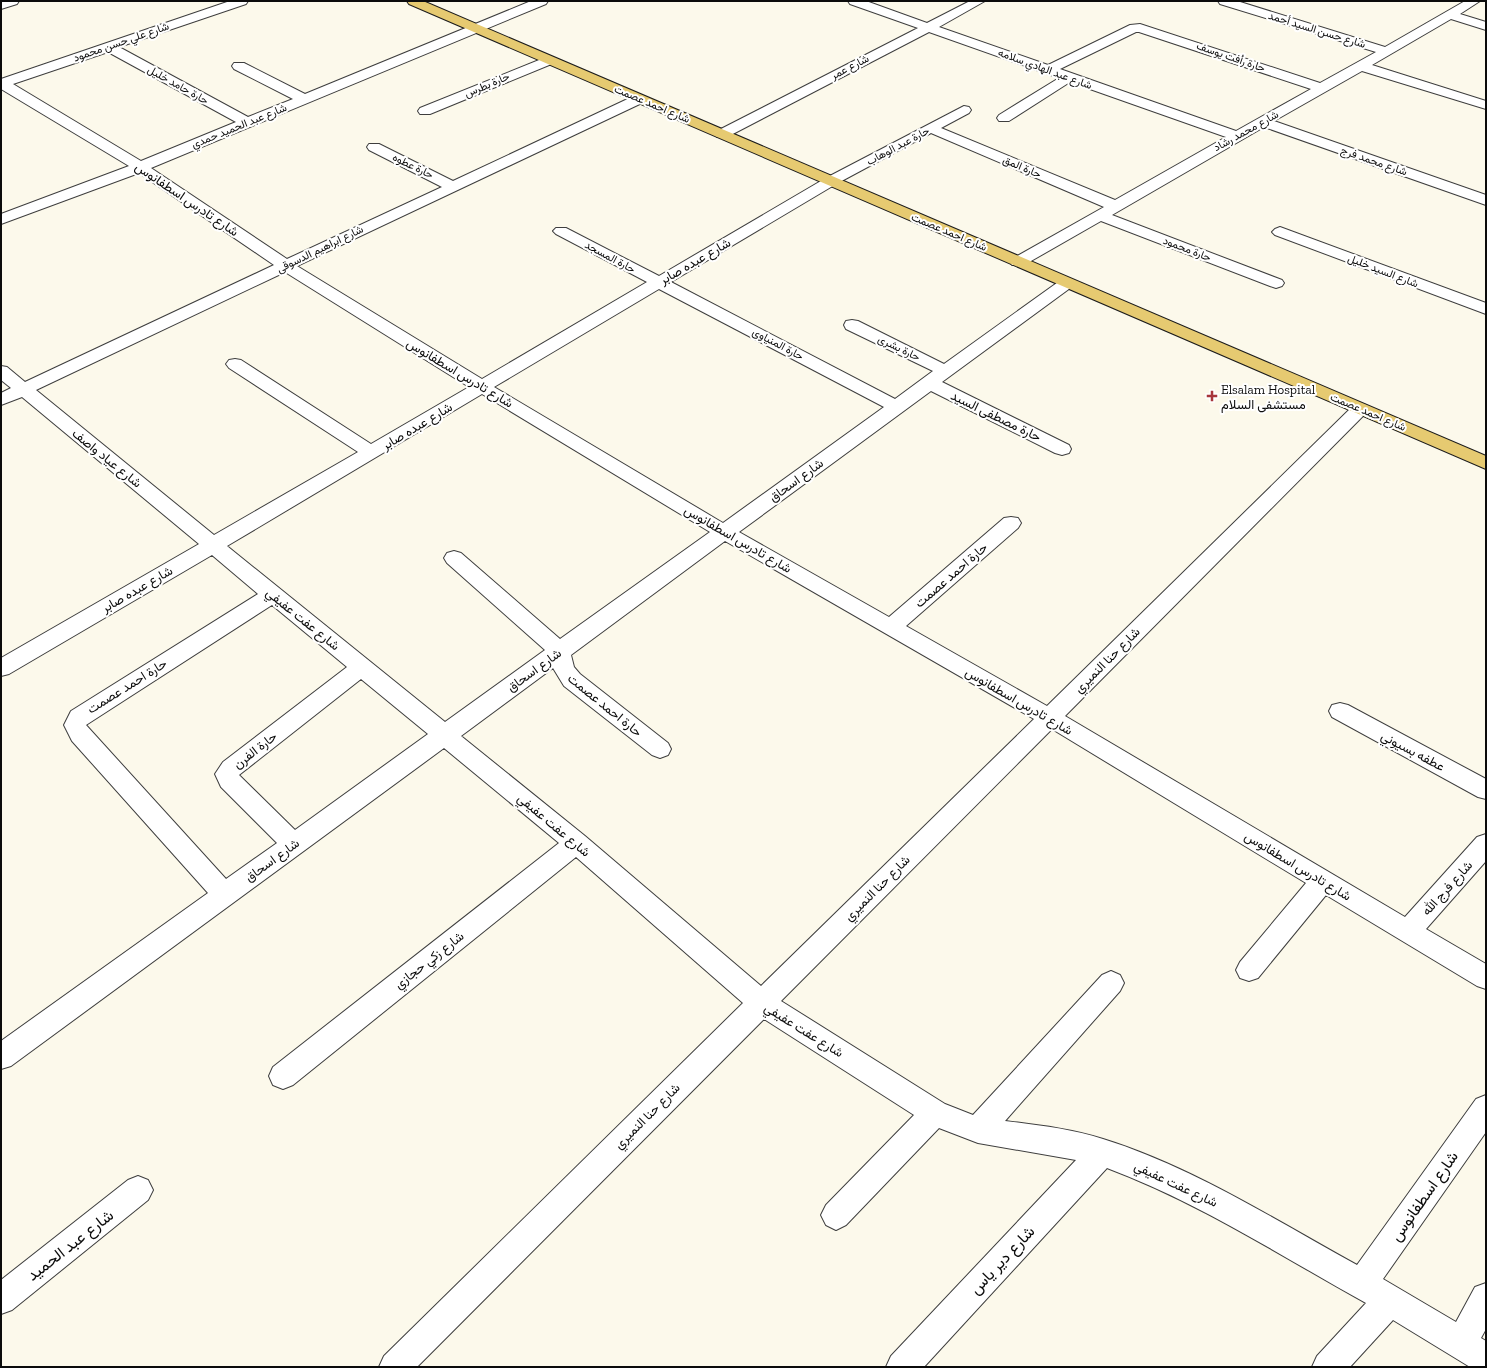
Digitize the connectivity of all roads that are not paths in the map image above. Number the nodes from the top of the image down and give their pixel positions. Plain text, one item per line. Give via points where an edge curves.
1 (13, 1) edge
2 (242, 1) edge
3 (412, 1) edge
4 (542, 1) edge
5 (854, 1) edge
6 (979, 1) edge
7 (1224, 1) edge
8 (1474, 1) edge
9 (1247, 4) edge
10 (1, 5) edge
11 (1449, 15) junction
12 (1486, 26) edge
13 (928, 27) junction
14 (474, 28) junction
15 (109, 47) junction
16 (1386, 51) junction
17 (549, 60) junction
18 (239, 66) dead end
19 (1361, 66) junction
20 (1049, 70) junction
21 (1069, 77) junction
22 (2, 83) edge
23 (1321, 88) junction
24 (639, 99) junction
25 (304, 100) junction
26 (1486, 105) edge
27 (964, 110) dead end
28 (425, 111) dead end
29 (1004, 118) dead end
30 (1263, 122) junction
31 (248, 123) junction
32 (930, 128) junction
33 (722, 134) junction
34 (1236, 136) junction
35 (374, 147) dead end
36 (140, 167) junction
37 (831, 181) junction
38 (452, 186) junction
39 (1486, 200) edge
40 (1115, 206) junction
41 (1099, 215) junction
42 (1, 219) edge
43 (561, 231) dead end
44 (1280, 232) dead end
45 (1018, 262) junction
46 (286, 266) junction
47 (658, 282) junction
48 (1067, 283) junction
49 (1276, 283) dead end
50 (1486, 309) edge
51 (852, 325) dead end
52 (235, 364) dead end
53 (1, 371) edge
54 (938, 377) junction
55 (482, 387) junction
56 (24, 389) junction
57 (1, 400) edge
58 (897, 407) junction
59 (1360, 409) junction
60 (1062, 449) dead end
61 (371, 452) junction
62 (1486, 463) edge
63 (1011, 523) dead end
64 (724, 532) junction
65 (213, 545) junction
66 (454, 558) dead end
67 (273, 594) junction
68 (891, 627) junction
69 (560, 651) junction
70 (362, 667) junction
71 (1, 668) edge
72 (1340, 712) dead end
73 (1049, 718) junction
74 (444, 735) junction
75 (660, 749) dead end
76 (1486, 790) edge
77 (576, 843) junction
78 (294, 844) junction
79 (1483, 852) edge
80 (1323, 881) junction
81 (225, 895) junction
82 (1407, 932) junction
83 (1249, 970) dead end
84 (1486, 978) edge
85 (1111, 983) dead end
86 (762, 1003) junction
87 (1, 1057) edge
88 (283, 1076) dead end
89 (1486, 1108) edge
90 (935, 1112) junction
91 (978, 1130) junction
92 (1102, 1152) junction
93 (138, 1190) dead end
94 (836, 1214) dead end
95 (1362, 1284) junction
96 (1486, 1298) edge
97 (1, 1299) edge
98 (1390, 1300) junction
99 (1473, 1352) edge
100 (395, 1367) edge
101 (902, 1367) edge
102 (1328, 1367) edge

1 - 10 street
2 - 15 street, شارع علي حسن محمود
3 - 14 main road, شارع احمد عصمت
4 - 14 street, شارع عبد الحميد حمدي
5 - 13 street, شارع عبد الهادي سلامه
6 - 13 street, شارع عمر
7 - 9 street, شارع حسن السيد أحمد
8 - 11 street, شارع محمد رشاد
9 - 16 street, شارع حسن السيد أحمد
11 - 12 street
11 - 16 street, شارع محمد رشاد
13 - 20 street, شارع عبد الهادي سلامه
13 - 33 street, شارع عمر
14 - 17 main road, شارع احمد عصمت
14 - 25 street, شارع عبد الحميد حمدي
15 - 22 street, شارع علي حسن محمود
15 - 31 street, حارة حامد خليل
16 - 19 street, شارع محمد رشاد
17 - 24 main road, شارع احمد عصمت
17 - 28 street, حارة بطرس
18 - 25 street
19 - 23 street, شارع محمد رشاد
19 - 26 street
20 - 21 street, شارع عبد الهادي سلامه
20 - 23 street, حارة رأفت يوسف via 1134,28 1140,28
21 - 29 street
21 - 34 street, شارع عبد الهادي سلامه
22 - 36 street, شارع تادرس اسطفانوس
23 - 30 street, شارع محمد رشاد
24 - 33 main road, شارع احمد عصمت
24 - 38 street, شارع ابراهيم الدسوقى
25 - 31 street, شارع عبد الحميد حمدي
27 - 32 street, حارة عبد الوهاب
30 - 34 street, شارع محمد رشاد
30 - 39 street, شارع محمد فرج
31 - 36 street, شارع عبد الحميد حمدي
32 - 37 street, حارة عبد الوهاب
32 - 40 street, حارة المق
33 - 37 main road, شارع احمد عصمت
34 - 40 street, شارع محمد رشاد
35 - 38 street, حارة عطوه
36 - 42 street, شارع عبد الحميد حمدي
36 - 46 street, شارع تادرس اسطفانوس
37 - 45 main road, شارع احمد عصمت
37 - 47 street, شارع عبده صابر
38 - 46 street, شارع ابراهيم الدسوقى
40 - 41 street, شارع محمد رشاد
41 - 45 street, شارع محمد رشاد
41 - 49 street, حارة محمود
43 - 47 street, حارة المسجد
44 - 50 street, شارع السيد خليل
45 - 48 main road, شارع احمد عصمت
46 - 55 street, شارع تادرس اسطفانوس
46 - 56 street, شارع ابراهيم الدسوقى
47 - 55 street, شارع عبده صابر
47 - 58 street, حارة المنياوى
48 - 54 street, شارع اسحاق
48 - 59 main road, شارع احمد عصمت
51 - 54 street, حارة بشرى
52 - 61 street
53 - 56 street, شارع عياد واصف
54 - 58 street, شارع اسحاق
54 - 60 street, حارة مصطفى السيد
55 - 61 street, شارع عبده صابر
55 - 64 street, شارع تادرس اسطفانوس
56 - 57 street, شارع ابراهيم الدسوقى
56 - 65 street, شارع عياد واصف
58 - 64 street, شارع اسحاق
59 - 62 main road, شارع احمد عصمت
59 - 73 street, شارع حنا النميري
61 - 65 street, شارع عبده صابر
63 - 68 street, حارة احمد عصمت
64 - 68 street, شارع تادرس اسطفانوس
64 - 69 street, شارع اسحاق
65 - 67 street, شارع عفت عفيفي
65 - 71 street, شارع عبده صابر
66 - 69 street
67 - 70 street, شارع عفت عفيفي
67 - 81 street, حارة احمد عصمت via 79,717 75,725 80,735
68 - 73 street, شارع تادرس اسطفانوس
69 - 74 street, شارع اسحاق
69 - 75 street, حارة احمد عصمت via 563,667 572,680
70 - 74 street, شارع عفت عفيفي
70 - 78 street, حارة الفرن via 231,768 227,774 229,781
72 - 76 street, عطفه بسيوني
73 - 80 street, شارع تادرس اسطفانوس
73 - 86 street, شارع حنا النميري
74 - 77 street, شارع عفت عفيفي
74 - 78 street, شارع اسحاق
77 - 86 street, شارع عفت عفيفي
77 - 88 street, شارع زكي حجازي
78 - 81 street, شارع اسحاق
79 - 82 street, شارع فرج الله
80 - 82 street, شارع تادرس اسطفانوس
80 - 83 street
81 - 87 street, شارع اسحاق
82 - 84 street, شارع تادرس اسطفانوس
85 - 91 street
86 - 90 street, شارع عفت عفيفي
86 - 100 street, شارع حنا النميري
89 - 95 street, شارع اسطفانوس
90 - 91 street, شارع عفت عفيفي
90 - 94 street
91 - 92 street, شارع عفت عفيفي via 1058,1142
92 - 95 street, شارع عفت عفيفي via 1153,1170
92 - 101 street, شارع دير ياس
93 - 97 street, شارع عبد الحميد
95 - 98 street, شارع عفت عفيفي
96 - 99 street
98 - 99 street, شارع عفت عفيفي
98 - 102 street

